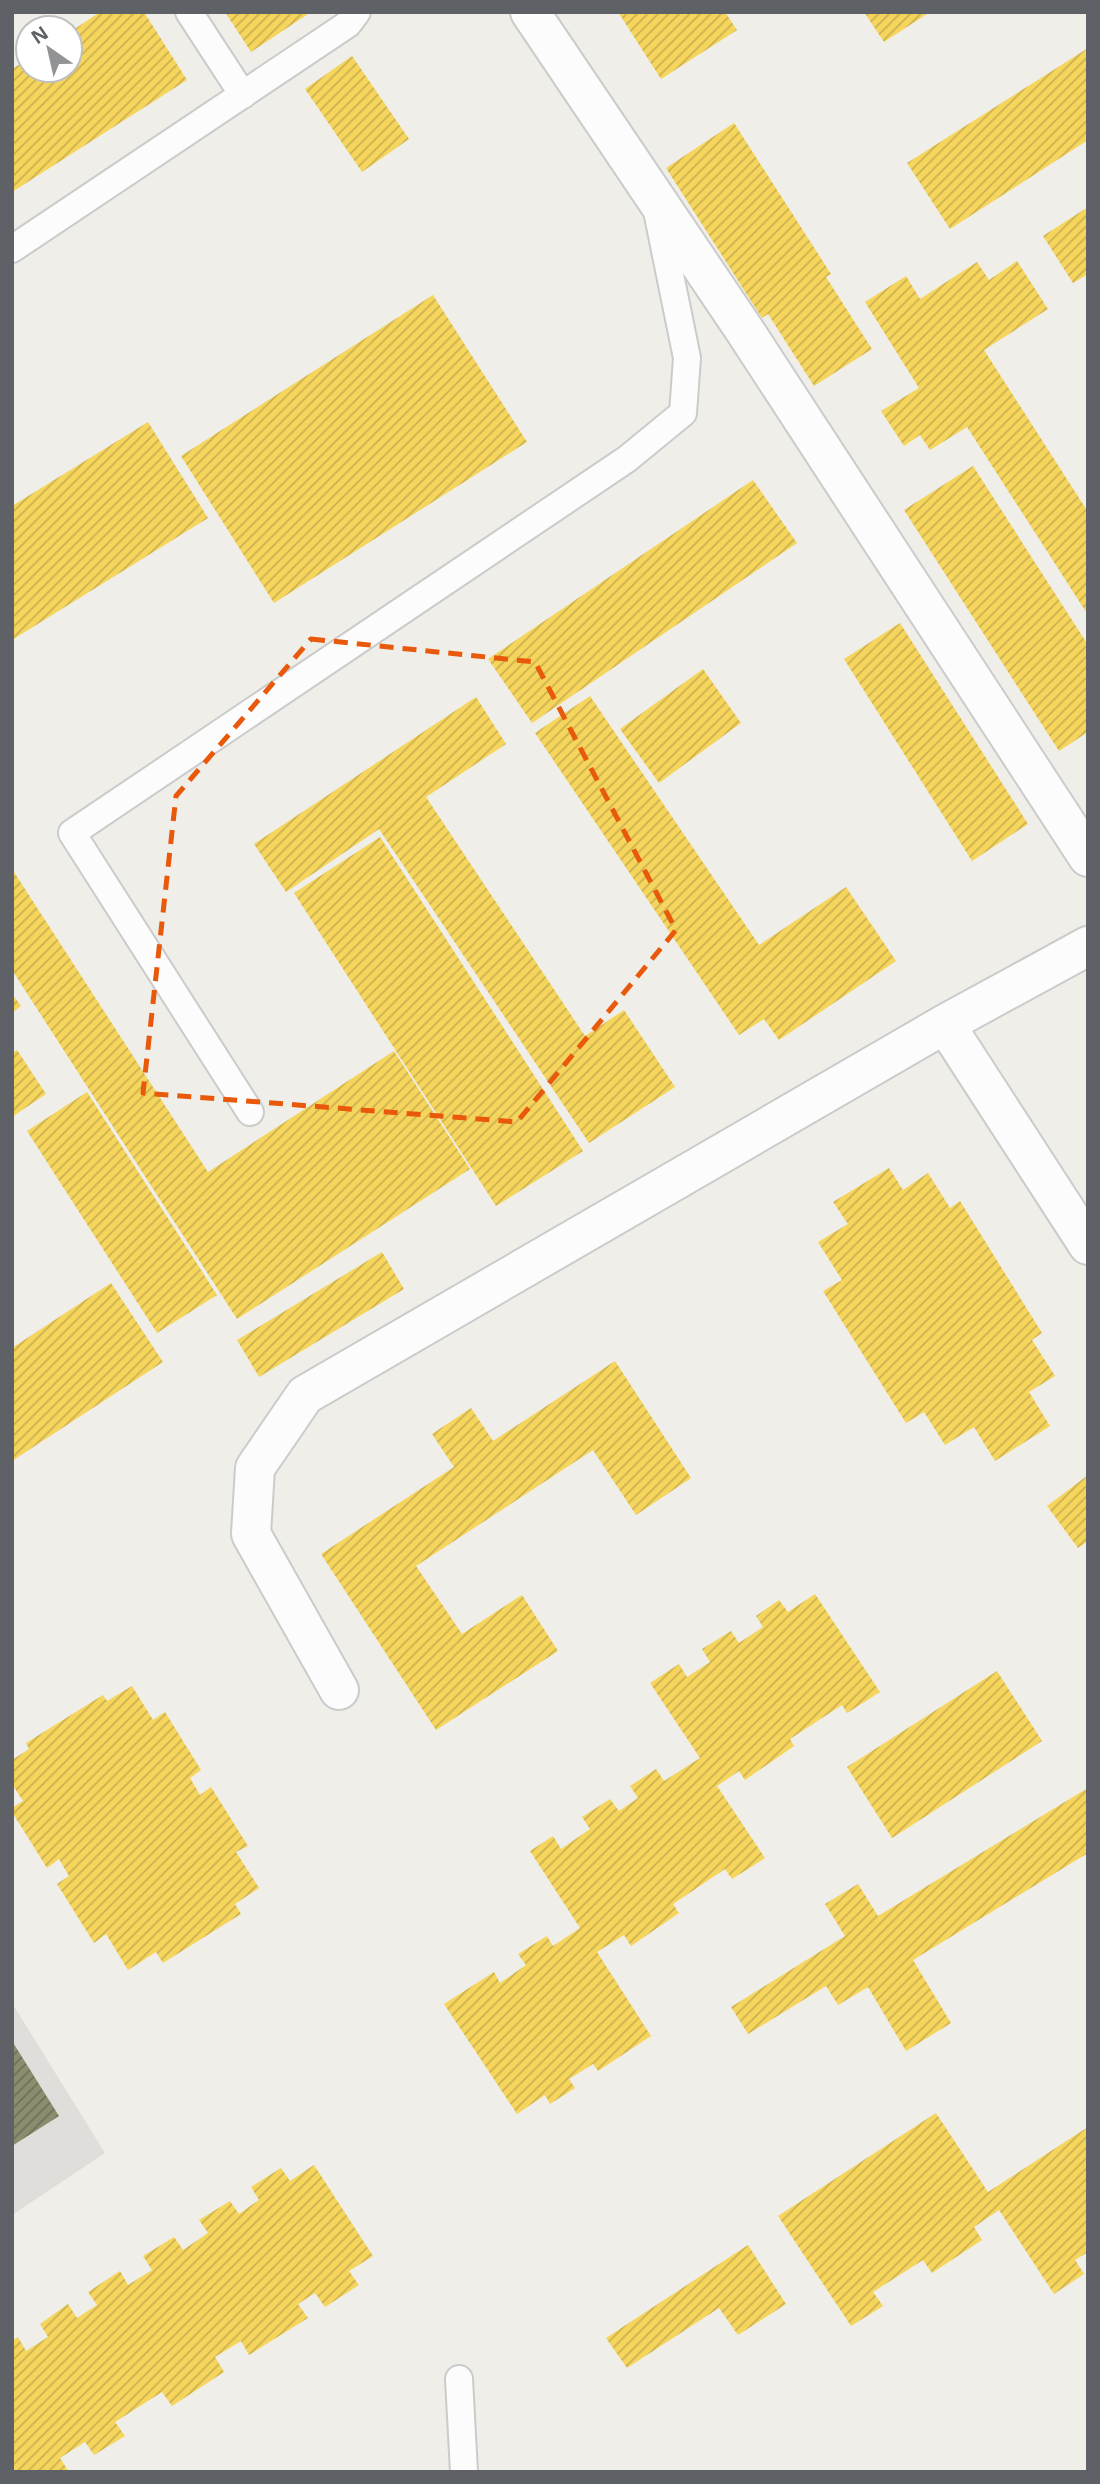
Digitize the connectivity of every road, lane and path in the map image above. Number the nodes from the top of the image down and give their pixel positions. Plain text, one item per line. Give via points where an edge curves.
1 (189, 12) edge
2 (357, 12) edge
3 (530, 12) edge
4 (243, 95) junction
5 (654, 195) junction
6 (12, 249) edge
7 (1088, 857) edge
8 (1088, 946) edge
9 (945, 1024) junction
10 (250, 1112) dead end
11 (1088, 1245) edge
12 (339, 1690) dead end
13 (459, 2379) dead end
14 (464, 2472) edge

1 - 4 lane
2 - 4 lane via 348,24
3 - 5 street
4 - 6 lane
5 - 7 street
5 - 10 lane via 687,358 683,413 627,459 72,833
8 - 9 street
9 - 11 street
9 - 12 street via 305,1395 255,1468 251,1534
13 - 14 lane

